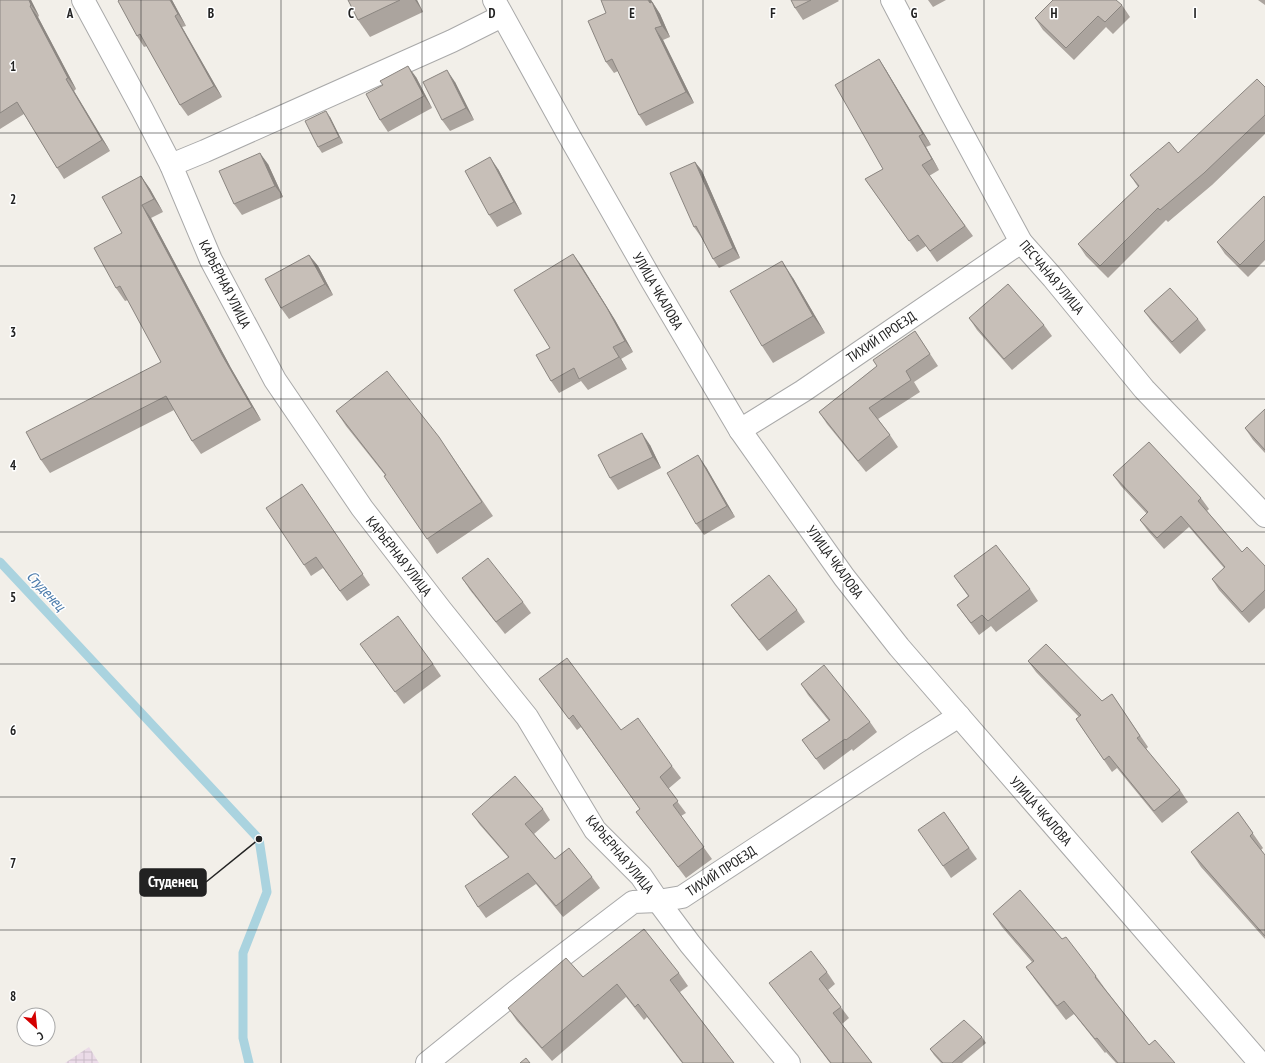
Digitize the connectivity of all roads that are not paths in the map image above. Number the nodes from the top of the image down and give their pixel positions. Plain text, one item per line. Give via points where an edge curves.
1 (83, 0) edge
2 (892, 0) edge
3 (498, 8) edge
4 (171, 165) junction
5 (1021, 242) junction
6 (740, 430) junction
7 (1265, 516) edge
8 (959, 716) junction
9 (658, 901) junction
10 (427, 1063) edge
11 (789, 1063) edge
12 (1260, 1063) edge

1 - 4 street, КАРЬЕРНАЯ УЛИЦА
2 - 5 street, ПЕСЧАНАЯ УЛИЦА
3 - 4 street via 452,41
3 - 6 street, УЛИЦА ЧКАЛОВА via 587,168
4 - 9 street, КАРЬЕРНАЯ УЛИЦА via 211,260 275,380 362,508 527,717 595,830 641,876
5 - 6 street, ТИХИЙ ПРОЕЗД via 803,391
5 - 7 street, ПЕСЧАНАЯ УЛИЦА via 1144,390
6 - 8 street, УЛИЦА ЧКАЛОВА via 844,577 899,647
8 - 9 street, ТИХИЙ ПРОЕЗД via 682,897
8 - 12 street, УЛИЦА ЧКАЛОВА
9 - 10 street, ТИХИЙ ПРОЕЗД via 633,902
9 - 11 street, КАРЬЕРНАЯ УЛИЦА via 690,944

